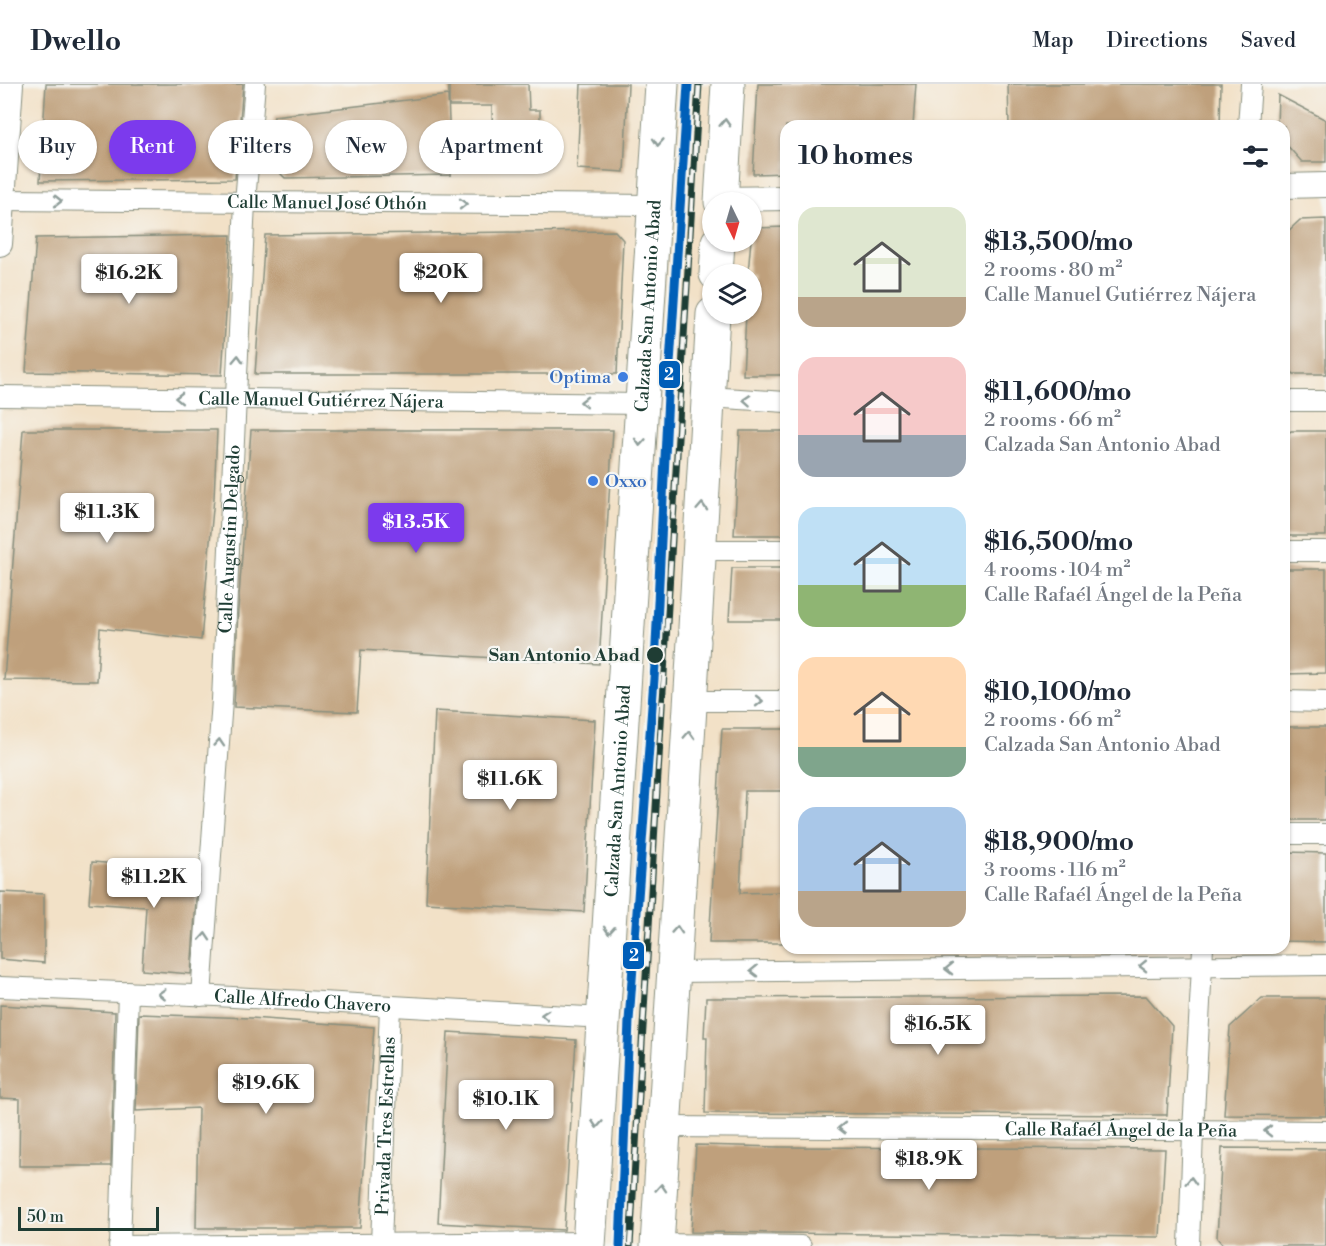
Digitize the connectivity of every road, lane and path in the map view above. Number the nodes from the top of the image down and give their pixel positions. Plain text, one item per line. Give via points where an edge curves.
1 (10, 84) edge
2 (255, 84) edge
3 (662, 84) edge
4 (728, 84) edge
5 (1251, 84) edge
6 (1248, 120) edge
7 (1290, 186) edge
8 (1326, 186) edge
9 (722, 192) edge
10 (780, 198) edge
11 (762, 199) edge
12 (2, 200) edge
13 (245, 202) junction
14 (655, 205) junction
15 (0, 244) edge
16 (712, 324) edge
17 (0, 396) edge
18 (708, 397) junction
19 (236, 399) junction
20 (1290, 401) edge
21 (1326, 401) edge
22 (780, 402) edge
23 (642, 404) junction
24 (699, 550) junction
25 (780, 550) edge
26 (1290, 551) edge
27 (1326, 551) edge
28 (691, 701) junction
29 (780, 701) edge
30 (1290, 701) edge
31 (1326, 702) edge
32 (1290, 834) edge
33 (1326, 834) edge
34 (1202, 957) edge
35 (1326, 965) edge
36 (674, 972) junction
37 (0, 987) edge
38 (128, 992) junction
39 (201, 996) junction
40 (390, 1006) junction
41 (604, 1018) junction
42 (665, 1127) junction
43 (1193, 1131) junction
44 (1326, 1131) edge
45 (381, 1244) junction
46 (590, 1244) edge
47 (657, 1245) edge
48 (119, 1246) edge
49 (801, 1246) edge
50 (1189, 1246) edge

1 - 12 street
2 - 13 street, Calle Augustin Delgado
3 -> 14 highway, Calzada San Antonio Abad
9 -> 4 highway
5 - 6 street
7 - 8 street
10 - 11 street
12 -> 13 street, Calle Manuel José Othón
12 - 15 street
13 -> 14 street, Calle Manuel José Othón
19 -> 13 street, Calle Augustin Delgado
14 - 23 highway, Calzada San Antonio Abad
16 - 18 highway
19 -> 17 street, Calle Manuel Gutiérrez Nájera
22 -> 18 street
24 -> 18 highway
23 -> 19 street, Calle Manuel Gutiérrez Nájera
39 -> 19 street, Calle Augustin Delgado via 222,700
20 - 21 street
23 -> 41 highway, Calzada San Antonio Abad
24 - 25 street
24 - 28 highway
26 - 27 street
28 -> 29 street
36 -> 28 highway
30 - 31 street
32 - 33 street
34 - 35 street
34 -> 36 street
34 - 43 street
36 - 42 highway
37 - 38 street, Calle Alfredo Chavero
39 -> 38 street, Calle Alfredo Chavero
38 - 48 street
39 - 40 street, Calle Alfredo Chavero
41 -> 40 street, Calle Alfredo Chavero
40 - 45 street, Privada Tres Estrellas
41 -> 46 highway, Calzada San Antonio Abad
43 -> 42 street, Calle Rafaél Ángel de la Peña
47 -> 42 highway
44 -> 43 street, Calle Rafaél Ángel de la Peña
50 -> 43 street
45 - 46 street
45 - 48 street
47 - 49 street

